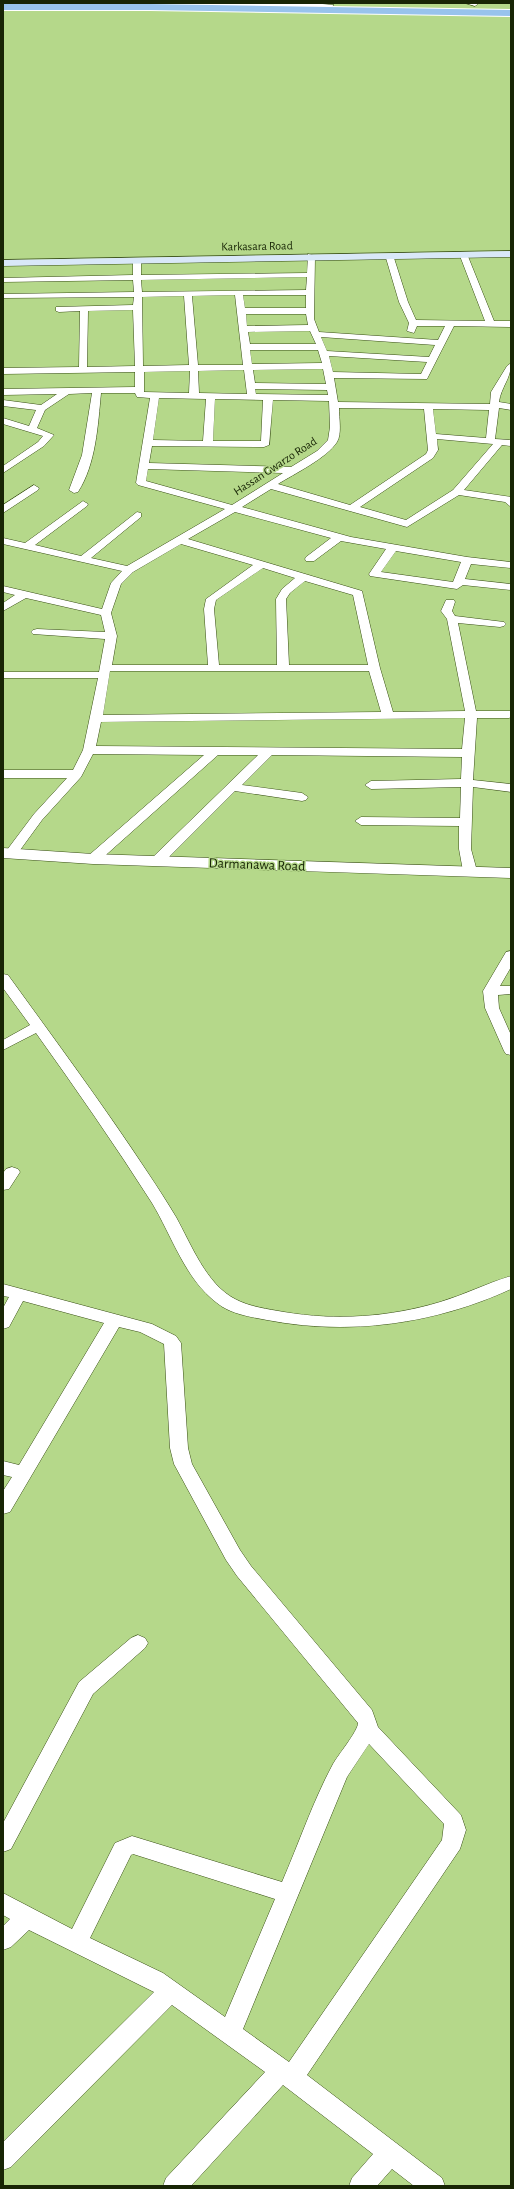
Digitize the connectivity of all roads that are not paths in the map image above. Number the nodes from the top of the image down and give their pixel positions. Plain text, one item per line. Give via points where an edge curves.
1 (10, 3) edge
2 (162, 3) edge
3 (468, 3) edge
4 (475, 4) dead end
5 (330, 6) edge
6 (3, 7) edge
7 (511, 14) edge
8 (511, 253) edge
9 (464, 256) junction
10 (311, 257) junction
11 (390, 258) junction
12 (3, 261) edge
13 (138, 261) junction
14 (310, 275) junction
15 (136, 278) junction
16 (3, 280) edge
17 (309, 292) junction
18 (138, 294) junction
19 (239, 294) junction
20 (188, 295) junction
21 (3, 296) edge
22 (136, 307) junction
23 (84, 308) junction
24 (59, 309) dead end
25 (241, 311) junction
26 (310, 311) junction
27 (413, 323) junction
28 (451, 323) junction
29 (490, 323) junction
30 (511, 324) edge
31 (244, 329) junction
32 (314, 331) junction
33 (408, 340) junction
34 (440, 343) junction
35 (246, 347) junction
36 (322, 350) junction
37 (432, 360) junction
38 (249, 367) junction
39 (510, 367) edge
40 (194, 368) junction
41 (83, 369) junction
42 (138, 369) junction
43 (328, 371) junction
44 (4, 383) edge
45 (499, 385) junction
46 (251, 386) junction
47 (330, 387) junction
48 (511, 387) edge
49 (97, 390) junction
50 (140, 390) junction
51 (67, 391) junction
52 (155, 397) junction
53 (194, 397) junction
54 (211, 397) junction
55 (252, 398) junction
56 (268, 398) junction
57 (333, 402) junction
58 (3, 403) edge
59 (494, 405) junction
60 (428, 407) junction
61 (511, 407) edge
62 (43, 408) junction
63 (3, 421) edge
64 (18, 425) junction
65 (32, 429) junction
66 (8, 431) dead end
67 (431, 436) junction
68 (490, 440) junction
69 (500, 442) junction
70 (149, 443) junction
71 (511, 443) edge
72 (208, 444) junction
73 (145, 466) junction
74 (3, 470) edge
75 (294, 470) junction
76 (269, 484) junction
77 (34, 488) dead end
78 (74, 490) dead end
79 (457, 492) junction
80 (510, 500) edge
81 (83, 504) dead end
82 (234, 508) junction
83 (352, 508) junction
84 (3, 510) edge
85 (137, 515) dead end
86 (339, 537) junction
87 (179, 540) junction
88 (3, 541) edge
89 (27, 546) junction
90 (392, 549) junction
91 (83, 559) junction
92 (310, 559) dead end
93 (467, 560) junction
94 (262, 564) junction
95 (511, 565) edge
96 (129, 570) junction
97 (303, 577) junction
98 (460, 582) junction
99 (511, 587) edge
100 (3, 589) edge
101 (24, 594) junction
102 (450, 602) dead end
103 (3, 608) edge
104 (106, 613) junction
105 (452, 619) junction
106 (500, 624) dead end
107 (37, 632) dead end
108 (110, 636) junction
109 (283, 667) junction
110 (214, 668) junction
111 (374, 668) junction
112 (104, 672) junction
113 (3, 675) edge
114 (471, 714) junction
115 (509, 714) dead end
116 (388, 715) junction
117 (96, 719) junction
118 (88, 750) junction
119 (215, 751) junction
120 (268, 752) junction
121 (468, 753) junction
122 (3, 774) edge
123 (77, 774) junction
124 (467, 783) junction
125 (371, 785) dead end
126 (233, 787) junction
127 (511, 788) edge
128 (302, 797) dead end
129 (360, 821) dead end
130 (466, 822) junction
131 (7, 853) edge
132 (93, 859) junction
133 (158, 860) junction
134 (470, 871) junction
135 (511, 873) edge
136 (511, 955) edge
137 (5, 984) edge
138 (490, 990) junction
139 (511, 990) edge
140 (38, 1026) junction
141 (3, 1046) edge
142 (511, 1050) edge
143 (12, 1172) dead end
144 (3, 1185) edge
145 (511, 1282) edge
146 (11, 1292) edge
147 (115, 1319) junction
148 (3, 1322) edge
149 (3, 1468) edge
150 (24, 1473) junction
151 (3, 1507) edge
152 (138, 1644) dead end
153 (368, 1730) junction
154 (3, 1843) edge
155 (289, 1894) junction
156 (3, 1903) edge
157 (27, 1918) junction
158 (3, 1940) edge
159 (77, 1942) junction
160 (170, 1991) junction
161 (230, 2032) junction
162 (287, 2074) junction
163 (389, 2154) junction
164 (3, 2159) edge
165 (175, 2186) edge
166 (361, 2186) edge
167 (434, 2186) edge

1 - 6 street
2 - 5 street
3 - 4 street
5 - 6 highway
5 - 7 highway
6 - 7 highway
8 - 9 main road, Karkasara Road
8 - 10 main road, Karkasara Road
9 - 11 main road, Karkasara Road
9 - 29 street
10 - 11 main road, Karkasara Road
10 - 12 main road, Karkasara Road
10 - 13 main road, Karkasara Road
10 - 14 street, Hassan Gwarzo Road
11 - 27 street via 406,312
12 - 13 main road, Karkasara Road
13 - 15 street
14 - 15 street
14 - 17 street, Hassan Gwarzo Road
15 - 16 street
15 - 18 street
17 - 19 street
17 - 26 street, Hassan Gwarzo Road
18 - 20 street
18 - 21 street
18 - 22 street
19 - 20 street
19 - 25 street
20 - 40 street
22 - 23 street
22 - 42 street
23 - 24 street
23 - 41 street
25 - 26 street
25 - 31 street
26 - 32 street, Hassan Gwarzo Road
27 - 28 street
27 - 33 street
28 - 29 street
28 - 34 street
29 - 30 street
31 - 32 street
31 - 35 street
32 - 33 street
32 - 36 street, Hassan Gwarzo Road
33 - 34 street
34 - 37 street
35 - 36 street
35 - 38 street
36 - 37 street
36 - 43 street, Hassan Gwarzo Road
37 - 43 street via 425,376 422,377
38 - 40 street
38 - 43 street
38 - 46 street
39 - 45 street
40 - 42 street
40 - 53 street
41 - 42 street
41 - 44 street
42 - 50 street
43 - 47 street, Hassan Gwarzo Road
44 - 51 street
45 - 48 street
45 - 59 street
46 - 47 street
46 - 55 street
47 - 57 street, Hassan Gwarzo Road
49 - 50 street
49 - 51 street
49 - 78 street via 93,427
50 - 52 street via 140,396
51 - 62 street
52 - 53 street
52 - 70 street
53 - 54 street
54 - 55 street
54 - 72 street
55 - 56 street
56 - 57 street
56 - 72 street via 266,443
57 - 60 street
57 - 75 street, Hassan Gwarzo Road via 333,441
58 - 62 street
59 - 60 street
59 - 61 street
59 - 68 street
60 - 67 street
62 - 65 street
63 - 64 street
64 - 65 street
64 - 66 street
65 - 74 street via 49,435 41,444
67 - 68 street
67 - 83 street via 433,450 430,456
68 - 69 street
69 - 71 street
69 - 79 street
70 - 72 street
70 - 73 street
73 - 75 street
73 - 82 street via 141,483
75 - 76 street, Hassan Gwarzo Road
76 - 82 street, Hassan Gwarzo Road
76 - 83 street
77 - 84 street
79 - 80 street
79 - 83 street via 407,524
81 - 89 street
82 - 86 street
82 - 87 street, Hassan Gwarzo Road
85 - 91 street
86 - 90 street
86 - 92 street
87 - 94 street
87 - 96 street, Hassan Gwarzo Road
88 - 89 street
89 - 91 street
90 - 93 street
90 - 98 street via 374,573 456,586
91 - 96 street
93 - 95 street
93 - 98 street
94 - 97 street
94 - 110 street via 211,599 209,609
96 - 104 street, Hassan Gwarzo Road via 116,583
97 - 109 street via 286,591 281,599
97 - 111 street via 358,593
98 - 99 street
100 - 101 street
101 - 103 street
101 - 104 street
102 - 105 street via 446,611
104 - 108 street, Hassan Gwarzo Road
105 - 106 street
105 - 114 street
107 - 108 street
108 - 112 street, Hassan Gwarzo Road
109 - 110 street
109 - 111 street
110 - 112 street
111 - 116 street
112 - 113 street
112 - 117 street, Hassan Gwarzo Road
114 - 115 street
114 - 116 street
114 - 121 street
116 - 117 street
117 - 118 street, Hassan Gwarzo Road
118 - 119 street
118 - 123 street, Hassan Gwarzo Road
119 - 120 street
119 - 132 street
120 - 121 street
120 - 126 street
121 - 124 street
122 - 123 street
123 - 131 street, Hassan Gwarzo Road
124 - 125 street
124 - 127 street
124 - 130 street
126 - 128 street
126 - 133 street
129 - 130 street
130 - 134 street via 465,850
131 - 132 street, Darmanawa Road
132 - 133 street, Darmanawa Road
133 - 134 street, Darmanawa Road
134 - 135 street, Darmanawa Road
136 - 138 street
137 - 140 street
138 - 139 street
138 - 142 street via 492,1008
140 - 141 street
140 - 145 street via 96,1106 161,1206 209,1287 224,1301 245,1310 284,1318 344,1323 435,1311
143 - 144 street
146 - 147 street
146 - 148 street
147 - 150 street
147 - 153 street via 146,1328 172,1343 179,1448 183,1464 244,1571 365,1716
149 - 150 street
150 - 151 street
152 - 154 street via 86,1688
153 - 155 street via 349,1754 338,1775
153 - 162 street via 454,1821 452,1843
155 - 159 street via 128,1845 123,1849
155 - 161 street
156 - 157 street
157 - 158 street
157 - 159 street
159 - 160 street via 144,1973
160 - 161 street
160 - 164 street
161 - 162 street
162 - 163 street
162 - 165 street
163 - 166 street
163 - 167 street

